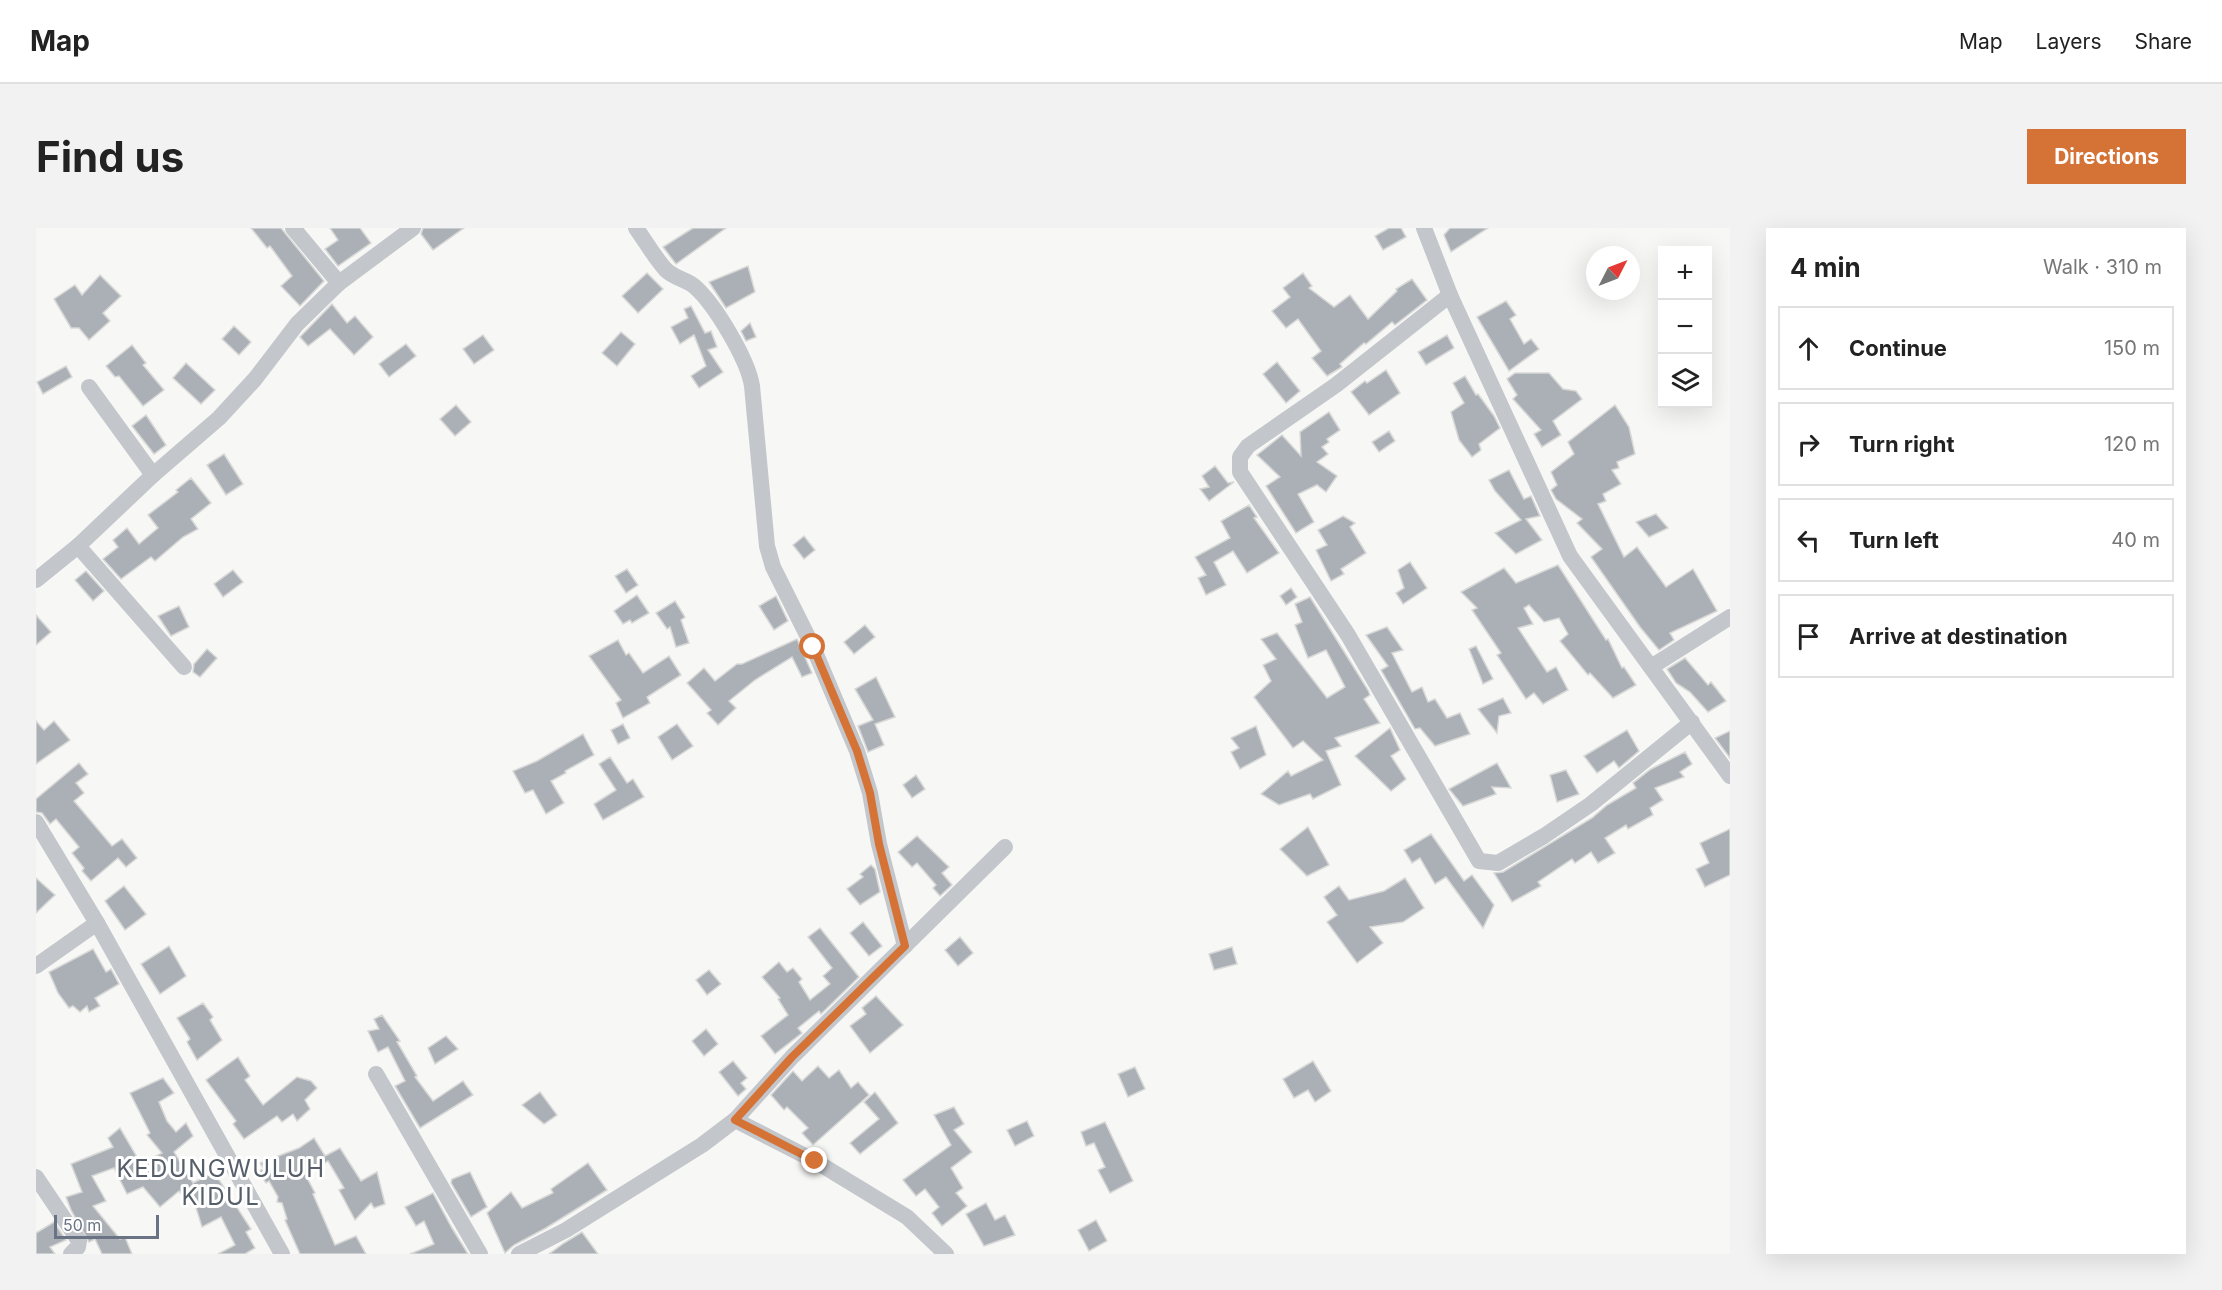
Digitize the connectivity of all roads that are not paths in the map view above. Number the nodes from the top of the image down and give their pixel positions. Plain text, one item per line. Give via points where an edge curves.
1 (292, 228) edge
2 (413, 228) edge
3 (636, 228) edge
4 (1424, 228) edge
5 (339, 283) junction
6 (1450, 295) junction
7 (89, 387) dead end
8 (153, 475) junction
9 (78, 546) junction
10 (36, 580) edge
11 (1730, 617) edge
12 (184, 667) dead end
13 (1651, 667) junction
14 (1692, 722) junction
15 (1730, 776) edge
16 (36, 822) edge
17 (1005, 848) dead end
18 (97, 923) junction
19 (905, 946) junction
20 (36, 966) edge
21 (376, 1074) dead end
22 (735, 1120) junction
23 (36, 1177) edge
24 (71, 1254) edge
25 (282, 1254) edge
26 (480, 1254) edge
27 (519, 1254) edge
28 (946, 1254) edge

1 - 5 street
2 - 5 street
3 - 19 street via 664,267 694,286 706,299 746,361 752,386 767,546 857,751
4 - 6 street
5 - 8 street via 297,324 219,418
6 - 13 street via 1570,556
6 - 14 street via 1336,385 1248,446 1240,457 1240,472 1348,635 1479,861 1498,863 1544,836 1591,804
7 - 8 street
8 - 9 street
9 - 10 street
9 - 12 street
11 - 13 street
13 - 14 street
14 - 15 street
16 - 18 street
17 - 19 street
18 - 20 street
18 - 25 street
19 - 22 street via 792,1057
21 - 26 street
22 - 27 street via 566,1230
22 - 28 street via 815,1161 907,1217
23 - 24 street via 79,1240

